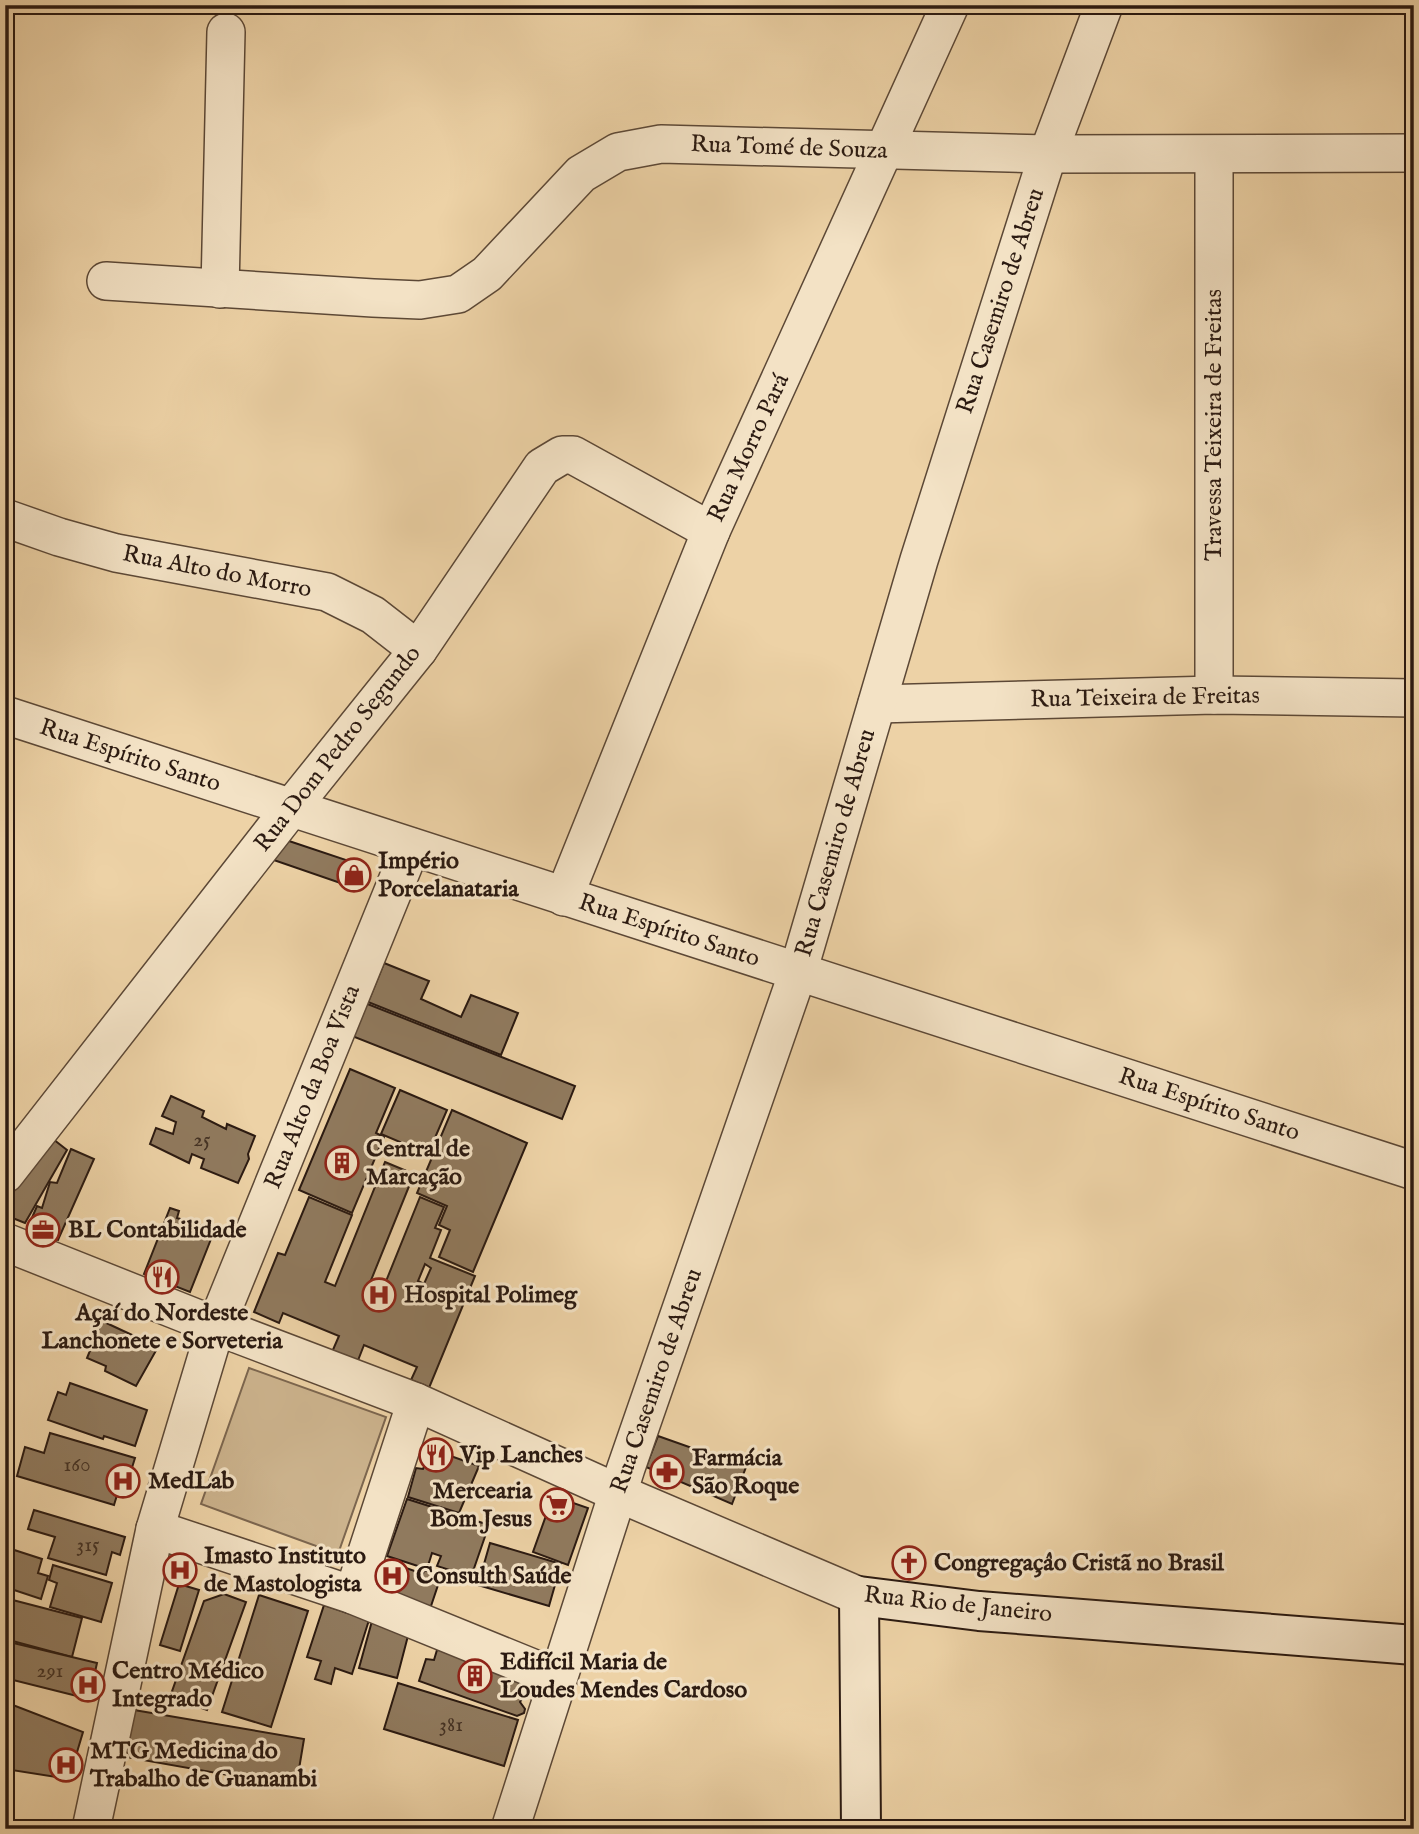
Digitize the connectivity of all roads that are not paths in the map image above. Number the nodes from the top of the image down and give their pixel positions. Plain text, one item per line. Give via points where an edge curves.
1 (950, 5) edge
2 (1104, 5) edge
3 (226, 32) dead end
4 (886, 151) junction
5 (1414, 153) edge
6 (1048, 154) junction
7 (1214, 155) junction
8 (106, 281) dead end
9 (220, 289) junction
10 (5, 518) edge
11 (711, 531) junction
12 (418, 650) junction
13 (1214, 695) junction
14 (1414, 698) edge
15 (877, 704) junction
16 (5, 715) edge
17 (291, 808) junction
18 (411, 847) junction
19 (564, 897) junction
20 (798, 972) junction
21 (1414, 1171) edge
22 (5, 1174) edge
23 (5, 1242) edge
24 (216, 1326) junction
25 (416, 1402) junction
26 (618, 1493) junction
27 (155, 1529) junction
28 (353, 1595) junction
29 (859, 1596) junction
30 (1414, 1645) edge
31 (557, 1678) junction
32 (90, 1829) edge
33 (510, 1829) edge
34 (861, 1829) edge

1 - 4 street, Rua Morro Pará
2 - 6 street, Rua Casemiro de Abreu
3 - 9 street
4 - 6 street, Rua Tomé de Souza
4 - 9 street, Rua Tomé de Souza via 661,144 618,152 581,174 487,274 458,293 420,300
4 - 11 street, Rua Morro Pará
5 - 7 street, Rua Tomé de Souza
6 - 7 street, Rua Tomé de Souza
6 - 15 street, Rua Casemiro de Abreu
7 - 13 street, Travessa Teixeira de Freitas
8 - 9 street, Rua Tomé de Souza
10 - 12 street, Rua Alto do Morro via 116,552 327,592 373,615
11 - 12 street, Rua Dom Pedro Segundo via 573,455 562,455 542,467
11 - 19 street, Rua Morro Pará
12 - 17 street, Rua Dom Pedro Segundo
13 - 14 street, Rua Teixeira de Freitas
13 - 15 street, Rua Teixeira de Freitas
15 - 20 street, Rua Casemiro de Abreu
16 - 17 street, Rua Espírito Santo
17 - 18 street, Rua Espírito Santo
17 - 22 street, Rua Dom Pedro Segundo
18 - 19 street, Rua Espírito Santo
18 - 24 street, Rua Alto da Boa Vista
19 - 20 street, Rua Espírito Santo
20 - 21 street, Rua Espírito Santo
20 - 26 street, Rua Casemiro de Abreu
23 - 24 street, Rua Rio de Janeiro
24 - 25 street, Rua Rio de Janeiro
24 - 27 street, Rua Alto da Boa Vista
25 - 26 street, Rua Rio de Janeiro
25 - 28 street
26 - 29 street, Rua Rio de Janeiro
26 - 31 street, Rua Casemiro de Abreu
27 - 28 street
27 - 32 street, Rua Alto da Boa Vista
28 - 31 street
29 - 30 main road, Rua Rio de Janeiro via 979,1611
29 - 34 main road
31 - 33 street, Rua Casemiro de Abreu

